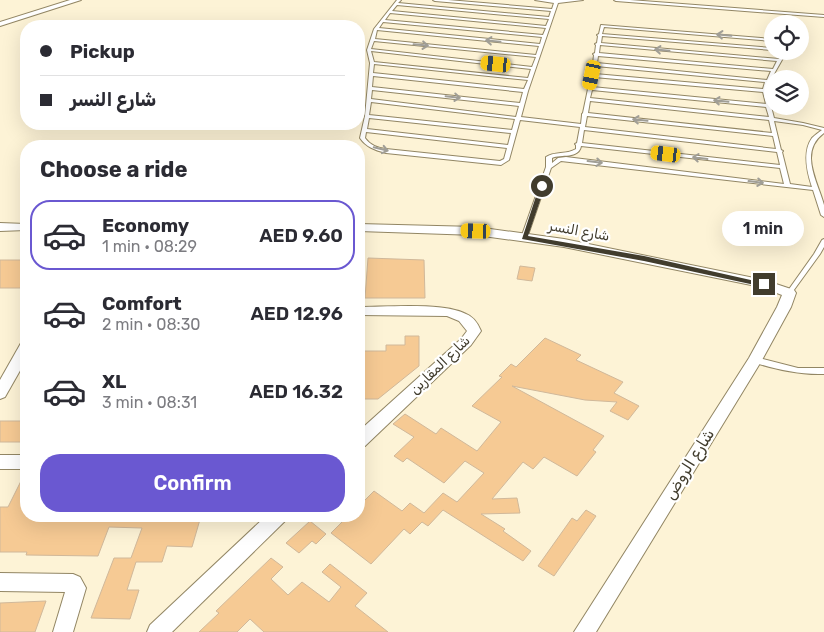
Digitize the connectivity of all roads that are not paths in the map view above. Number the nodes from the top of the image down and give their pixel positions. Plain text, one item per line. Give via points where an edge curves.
1 (77, 0) edge
2 (435, 0) edge
3 (537, 0) edge
4 (581, 0) edge
5 (616, 0) edge
6 (629, 0) edge
7 (557, 1) edge
8 (397, 2) edge
9 (554, 10) junction
10 (390, 12) junction
11 (824, 16) edge
12 (551, 18) junction
13 (382, 21) junction
14 (0, 24) edge
15 (548, 27) junction
16 (376, 29) junction
17 (599, 35) junction
18 (545, 36) junction
19 (764, 39) edge
20 (372, 40) junction
21 (597, 44) junction
22 (542, 45) junction
23 (764, 48) edge
24 (369, 50) junction
25 (595, 54) junction
26 (538, 56) junction
27 (764, 59) edge
28 (780, 60) edge
29 (372, 63) junction
30 (594, 64) junction
31 (534, 68) junction
32 (774, 70) joint
33 (371, 74) junction
34 (592, 75) junction
35 (530, 79) junction
36 (764, 81) edge
37 (370, 88) junction
38 (589, 88) junction
39 (526, 91) junction
40 (764, 91) edge
41 (587, 99) junction
42 (368, 100) junction
43 (522, 105) junction
44 (764, 106) edge
45 (584, 114) junction
46 (771, 115) edge
47 (368, 116) junction
48 (519, 118) junction
49 (772, 119) junction
50 (517, 125) junction
51 (582, 128) junction
52 (365, 130) junction
53 (824, 130) edge
54 (514, 132) junction
55 (775, 135) junction
56 (364, 140) edge
57 (365, 141) edge
58 (578, 144) junction
59 (510, 147) junction
60 (780, 151) junction
61 (576, 152) junction
62 (576, 160) junction
63 (549, 167) junction
64 (783, 167) junction
65 (787, 184) junction
66 (816, 189) junction
67 (824, 215) edge
68 (0, 227) edge
69 (20, 227) edge
70 (365, 227) edge
71 (524, 238) junction
72 (824, 241) edge
73 (789, 294) junction
74 (365, 311) edge
75 (20, 358) edge
76 (755, 360) junction
77 (824, 371) edge
78 (0, 393) edge
79 (365, 435) edge
80 (0, 462) edge
81 (20, 462) edge
82 (273, 522) edge
83 (0, 582) edge
84 (63, 632) edge
85 (158, 632) edge
86 (584, 632) edge

1 - 14 street
2 - 9 lane
3 - 7 lane
4 - 7 lane
5 - 6 lane
6 - 11 lane
7 - 9 lane
8 - 10 lane
8 - 12 lane
9 - 12 lane
10 - 13 lane
10 - 15 lane
12 - 15 lane
13 - 16 lane
13 - 18 lane
15 - 18 lane
16 - 20 lane
22 -> 16 lane
19 -> 17 lane via 610,25 602,26
17 - 21 lane
17 - 23 lane
18 - 22 lane
20 - 24 lane
20 -> 26 lane
21 - 25 lane
27 -> 21 lane
22 - 26 lane
24 - 29 lane
24 - 31 lane
25 - 30 lane
25 - 32 lane
26 - 31 lane
28 - 32 lane
29 - 33 lane
29 - 35 lane
30 - 34 lane
30 - 36 lane
31 - 35 lane
33 - 37 lane
33 - 39 lane
34 - 38 lane
34 - 40 lane
35 - 39 lane
37 - 42 lane
37 -> 43 lane
38 - 41 lane
44 -> 38 lane
39 - 43 lane
41 - 45 lane
41 - 49 lane
42 - 47 lane
42 - 48 lane
43 - 48 lane
45 - 51 lane
55 -> 45 lane
46 - 49 lane
47 - 52 lane
47 - 54 lane
48 - 50 lane
48 - 51 lane
49 - 53 lane
49 - 55 lane
50 - 51 lane
50 - 54 lane
51 - 58 lane
51 - 60 lane
52 -> 56 lane
52 - 59 lane
53 - 66 lane via 809,147 808,160
54 - 59 lane
55 - 60 lane
57 -> 59 lane via 379,149 395,152 501,163 506,160
58 - 61 lane
64 -> 58 lane
60 - 64 lane
61 - 62 lane
61 - 63 lane via 551,155 548,157
62 - 63 lane via 560,159
62 -> 65 lane
63 - 71 lane
64 - 65 lane
65 - 66 lane
66 - 67 lane
68 - 69 street
70 - 71 street, شارع النسر via 476,231
71 - 73 street, شارع النسر via 644,258 764,284
72 - 73 lane
73 - 76 street, شارع الروض
74 - 79 street, شارع المقارين via 447,312 461,315 474,332
75 - 78 street
76 - 77 lane via 789,370
76 - 86 street, شارع الروض
80 - 81 street
82 - 85 street
83 - 84 street via 73,582 76,588

